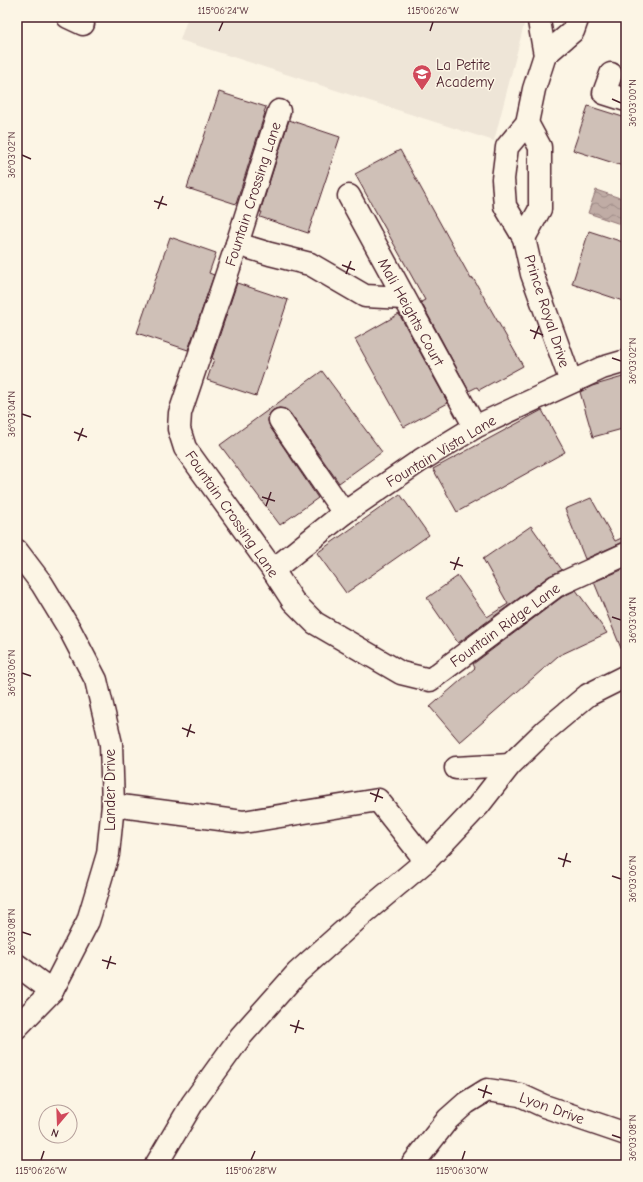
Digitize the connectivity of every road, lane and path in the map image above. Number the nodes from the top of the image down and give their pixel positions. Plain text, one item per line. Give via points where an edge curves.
1 (540, 17) edge
2 (578, 17) edge
3 (545, 55) junction
4 (611, 74) dead end
5 (626, 100) edge
6 (279, 111) dead end
7 (527, 123) junction
8 (349, 196) dead end
9 (524, 238) junction
10 (237, 244) junction
11 (404, 298) junction
12 (626, 361) edge
13 (571, 382) junction
14 (280, 420) dead end
15 (475, 427) junction
16 (344, 513) junction
17 (17, 550) edge
18 (626, 554) edge
19 (274, 570) junction
20 (626, 676) edge
21 (430, 680) joint
22 (510, 765) junction
23 (456, 768) dead end
24 (113, 805) junction
25 (426, 861) junction
26 (17, 965) edge
27 (52, 991) junction
28 (17, 1027) edge
29 (626, 1134) edge
30 (156, 1165) edge
31 (412, 1165) edge

1 - 3 street, Prince Royal Drive
2 - 3 street via 573,31
3 - 7 street, Prince Royal Drive
4 - 5 street via 604,93
6 - 10 street, Fountain Crossing Lane
7 - 9 street, Prince Royal Drive via 540,147 540,209
7 - 9 street, Prince Royal Drive via 507,147 503,179 505,206
8 - 11 street, Mali Heights Court
9 - 13 street, Prince Royal Drive via 532,274
10 - 11 street via 310,264 365,296
10 - 19 street, Fountain Crossing Lane via 180,413 178,429 185,448
11 - 15 street, Mali Heights Court
12 - 13 street, Fountain Vista Lane via 602,368
13 - 15 street, Fountain Vista Lane
14 - 16 street
15 - 16 street, Fountain Vista Lane via 421,460
16 - 19 street, Fountain Vista Lane
17 - 24 street, Lander Drive via 42,584 70,630 96,680 111,744
18 - 21 street, Fountain Ridge Lane via 556,586
19 - 21 street, Fountain Crossing Lane via 293,601 315,623 401,672
20 - 22 street via 582,690
22 - 23 street
22 - 25 street via 478,806
24 - 25 street via 243,822 378,800
24 - 27 street, Lander Drive via 108,854 88,921
25 - 30 street via 297,973 241,1036 192,1104
26 - 27 street
27 - 28 street, Lander Drive
29 - 31 street, Lyon Drive via 544,1106 520,1095 487,1090 466,1102 448,1119

